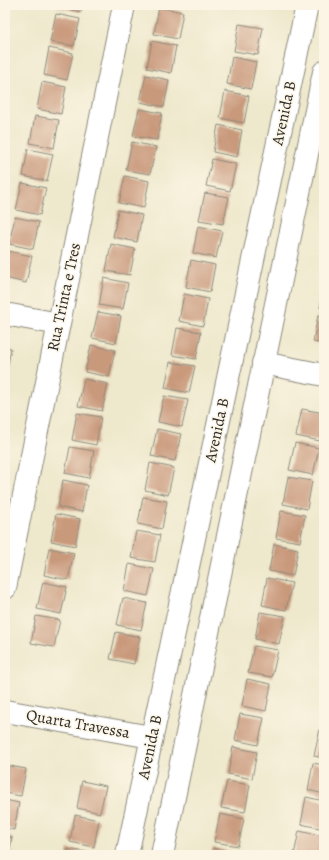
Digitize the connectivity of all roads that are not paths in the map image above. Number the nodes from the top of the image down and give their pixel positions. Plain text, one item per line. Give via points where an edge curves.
1 (124, 5) edge
2 (307, 5) edge
3 (324, 72) edge
4 (5, 314) edge
5 (59, 324) junction
6 (263, 363) junction
7 (324, 375) edge
8 (5, 588) edge
9 (5, 711) edge
10 (151, 737) junction
11 (127, 855) edge
12 (162, 855) edge

1 - 5 street, Rua Trinta e Tres
2 - 10 street, Avenida B
3 - 6 street, Avenida B
4 - 5 street
5 - 8 street, Rua Trinta e Tres
6 - 7 street
6 - 12 street, Avenida B
9 - 10 street, Quarta Travessa
10 - 11 street, Avenida B

